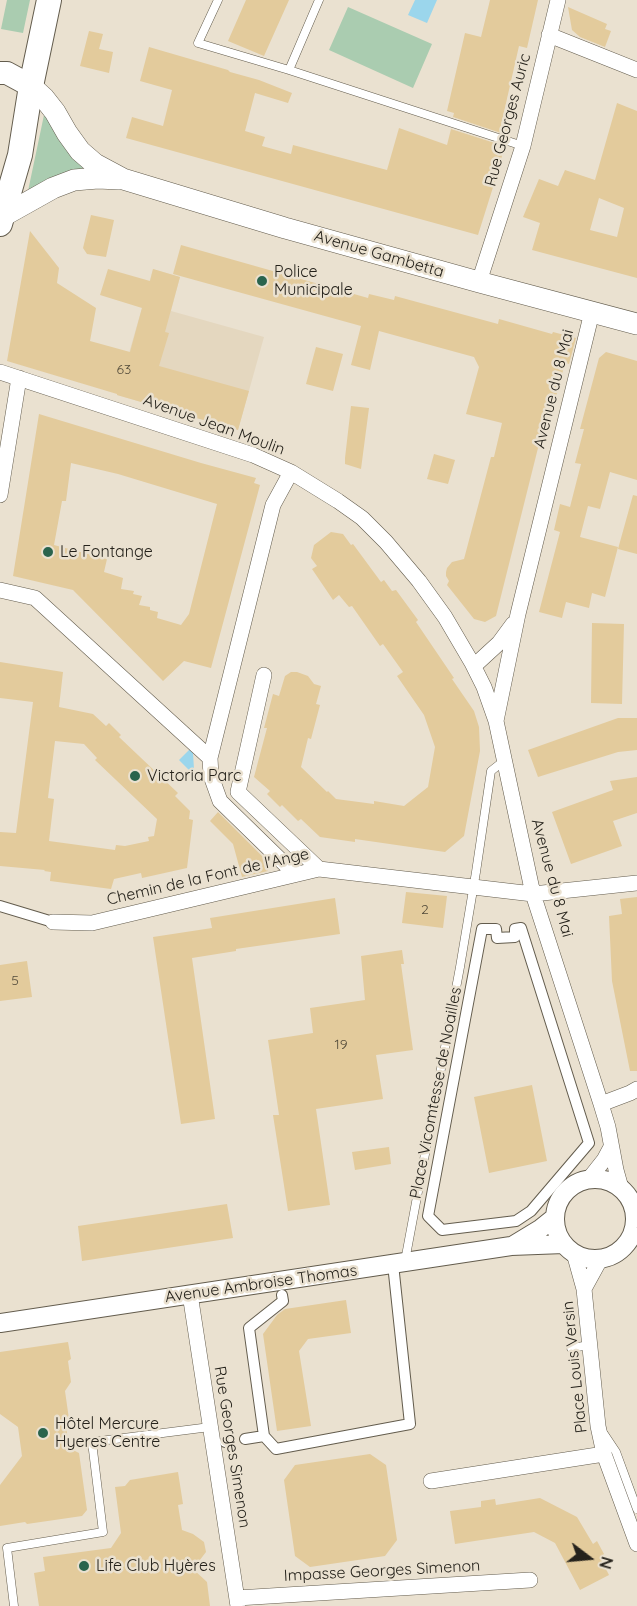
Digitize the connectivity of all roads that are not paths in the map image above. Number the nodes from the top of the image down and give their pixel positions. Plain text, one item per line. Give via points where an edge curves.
1 (49, 0) edge
2 (218, 0) edge
3 (319, 0) edge
4 (558, 0) edge
5 (549, 35) junction
6 (289, 70) junction
7 (637, 70) edge
8 (0, 73) edge
9 (32, 86) junction
10 (523, 146) junction
11 (123, 179) junction
12 (1, 219) edge
13 (479, 282) junction
14 (592, 312) junction
15 (637, 324) edge
16 (0, 372) edge
17 (19, 378) junction
18 (291, 472) junction
19 (0, 495) edge
20 (0, 590) edge
21 (518, 614) junction
22 (508, 661) junction
23 (475, 668) junction
24 (264, 675) dead end
25 (496, 721) junction
26 (210, 758) junction
27 (505, 760) junction
28 (319, 869) junction
29 (296, 874) junction
30 (637, 883) edge
31 (474, 886) junction
32 (533, 894) junction
33 (0, 906) edge
34 (52, 922) joint
35 (521, 928) joint
36 (637, 1089) edge
37 (601, 1104) junction
38 (611, 1147) junction
39 (589, 1179) junction
40 (621, 1188) junction
41 (635, 1204) edge
42 (555, 1217) junction
43 (634, 1234) edge
44 (511, 1246) junction
45 (569, 1249) junction
46 (602, 1258) junction
47 (399, 1264) junction
48 (584, 1289) junction
49 (190, 1294) junction
50 (282, 1295) dead end
51 (4, 1322) edge
52 (590, 1345) junction
53 (571, 1348) dead end
54 (210, 1426) junction
55 (598, 1426) junction
56 (264, 1436) junction
57 (244, 1439) dead end
58 (604, 1454) junction
59 (431, 1481) dead end
60 (637, 1509) edge
61 (637, 1544) edge
62 (530, 1580) dead end
63 (237, 1602) edge
64 (14, 1606) edge

1 - 9 highway
2 - 6 lane via 198,43
3 - 6 lane
4 - 5 street, Rue Georges Auric
5 - 7 street
5 - 10 street, Rue Georges Auric
6 - 10 lane
8 - 9 main road
9 - 11 main road, Avenue Gambetta via 55,112 80,151
9 - 12 highway via 20,155
10 - 13 street, Rue Georges Auric
11 - 12 main road, Avenue Gambetta via 74,180
11 - 13 main road, Avenue Gambetta
13 - 14 main road, Avenue Gambetta
14 - 15 main road, Avenue Gambetta
14 - 21 street, Avenue du 8 Mai
16 - 17 street, Avenue Jean Moulin
17 - 18 street, Avenue Jean Moulin via 245,452
17 - 19 street
18 - 23 street, Avenue Jean Moulin via 362,518 386,542 445,617
18 - 26 street via 273,505
20 - 26 street via 35,598
21 - 22 street, Avenue du 8 Mai
21 - 23 street, Avenue du 8 Mai via 506,636
22 - 23 street via 490,672
22 - 25 street, Avenue du 8 Mai
23 - 25 street, Avenue Jean Moulin
24 - 28 street via 238,792
25 - 27 street, Avenue du 8 Mai
26 - 29 street via 211,776 220,801
27 - 31 lane, Place Vicomtesse de Noailles via 491,771
27 - 32 street, Avenue du 8 Mai
28 - 29 street, Chemin de la Font de l'Ange
28 - 31 street, Chemin de la Font de l'Ange
29 - 34 street, Chemin de la Font de l'Ange via 92,923
30 - 32 street, Chemin de la Font de l'Ange
31 - 32 street, Chemin de la Font de l'Ange
31 - 47 lane, Place Vicomtesse de Noailles
32 - 37 street, Avenue du 8 Mai
33 - 34 street, Chemin de la Font de l'Ange
35 - 35 street, Place Vicomtesse de Noailles via 514,929 515,937 497,938 496,929 482,929 428,1216 442,1230 516,1221 531,1211 589,1143
36 - 37 street
37 - 38 street, Avenue du 8 Mai
38 - 39 street
38 - 40 street, Avenue du 8 Mai
39 - 40 street via 601,1179
39 - 42 street via 562,1196
40 - 41 street
41 - 43 street
42 - 44 street, Avenue Ambroise Thomas
42 - 45 street via 559,1236
43 - 46 street via 620,1251
44 - 45 street, Avenue Ambroise Thomas
44 - 47 street, Avenue Ambroise Thomas
45 - 46 street via 582,1257
45 - 48 street, Place Louis Versin
46 - 48 street, Place Louis Versin
47 - 49 street, Avenue Ambroise Thomas
47 - 56 street via 406,1425 276,1449
48 - 52 street, Place Louis Versin
49 - 51 street, Avenue Ambroise Thomas
49 - 54 street, Rue Georges Simenon
50 - 56 street via 283,1301 249,1328
52 - 53 lane
52 - 55 street, Place Louis Versin
54 - 63 street, Rue Georges Simenon
54 - 64 lane via 92,1442 103,1532 7,1548
55 - 58 street, Place Louis Versin
55 - 60 lane via 616,1452
56 - 57 street
58 - 59 street
58 - 61 street, Place Louis Versin
62 - 63 street, Impasse Georges Simenon

